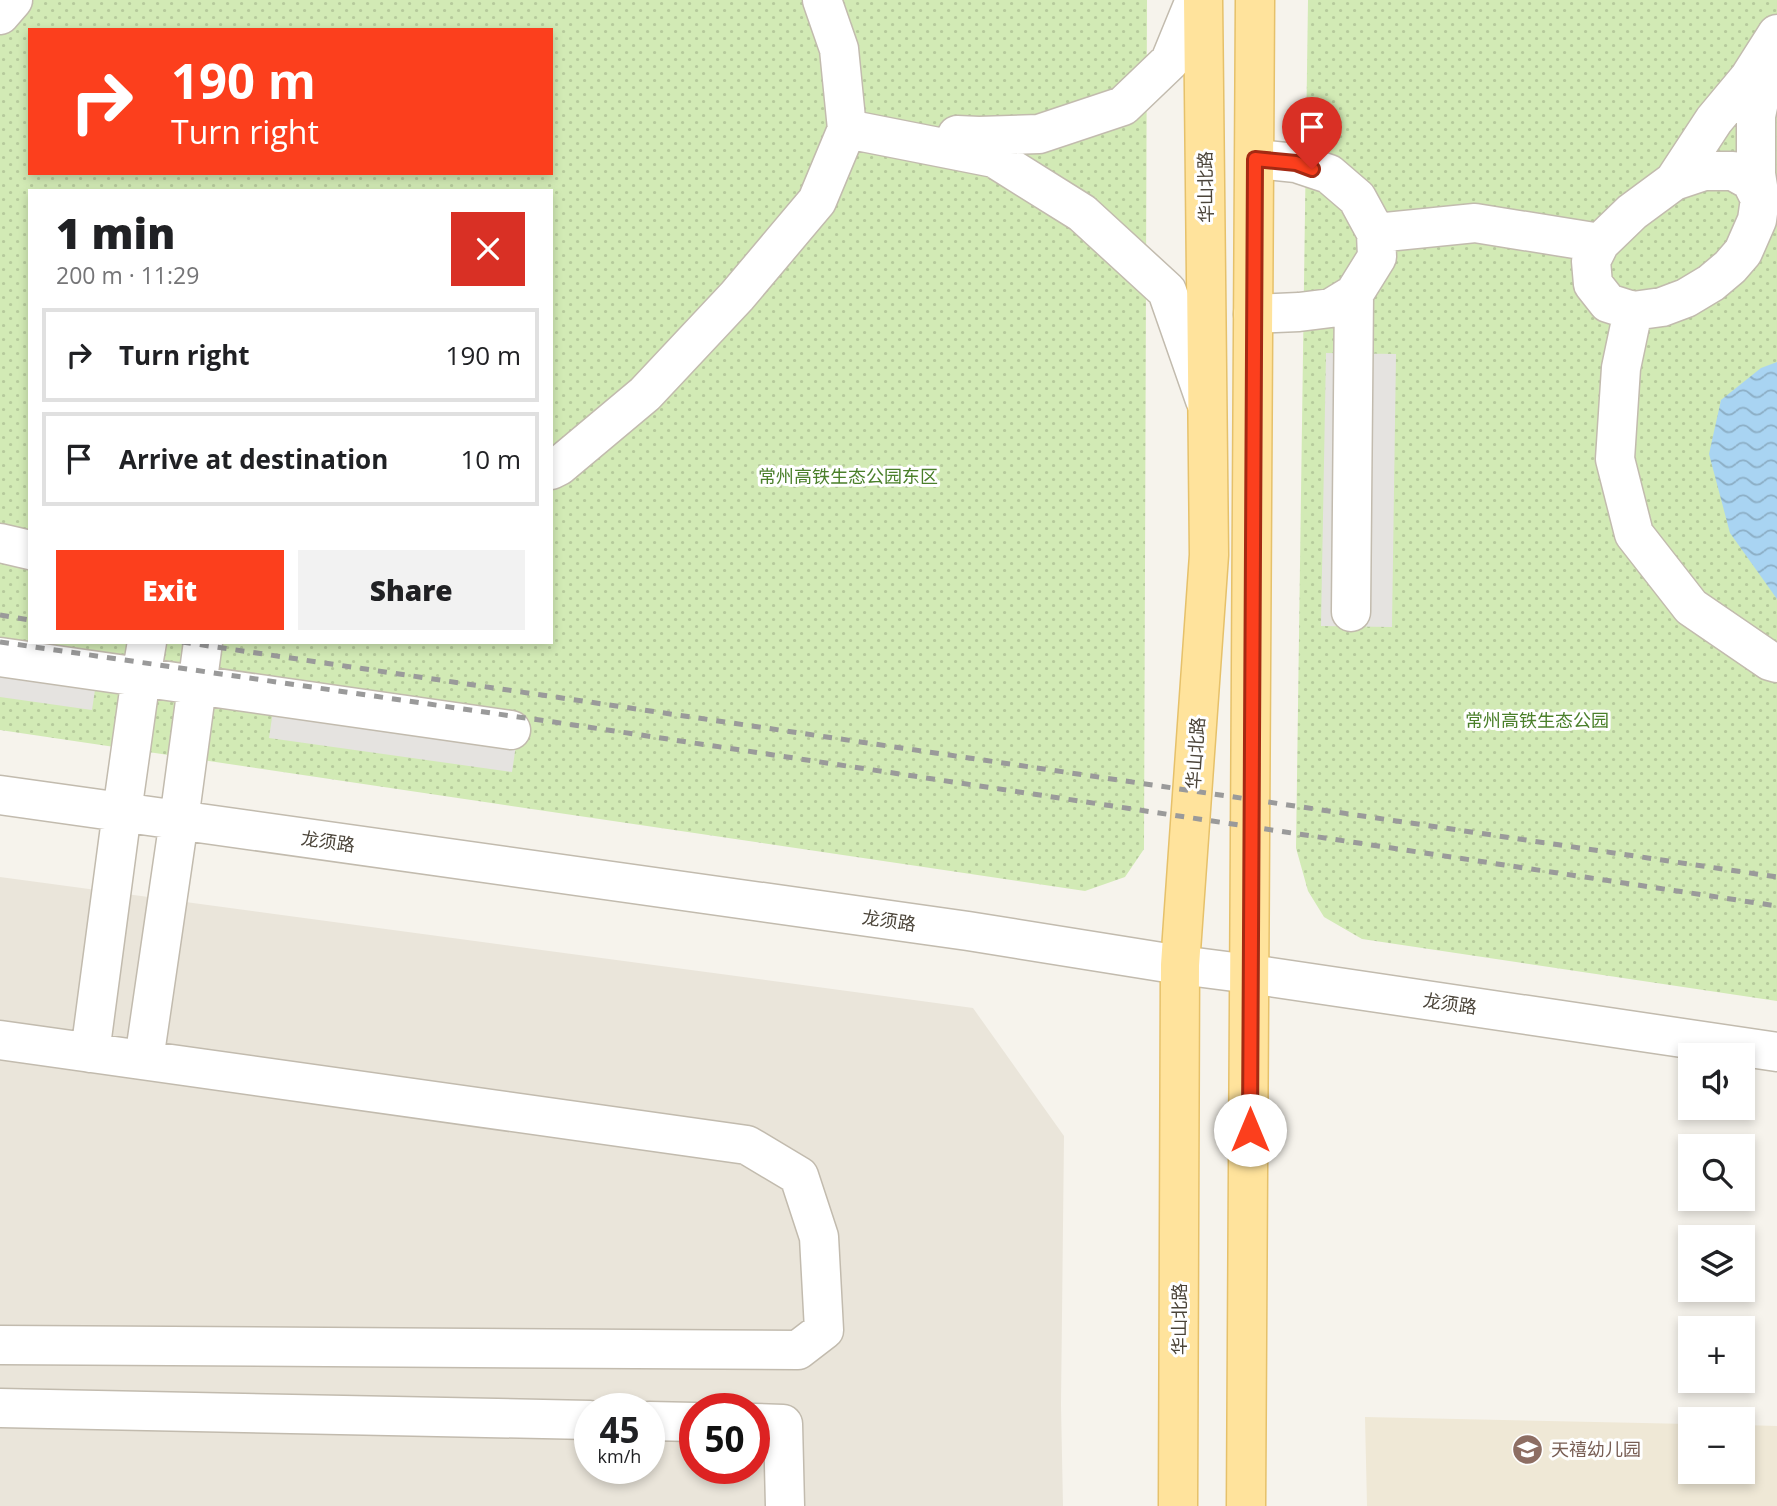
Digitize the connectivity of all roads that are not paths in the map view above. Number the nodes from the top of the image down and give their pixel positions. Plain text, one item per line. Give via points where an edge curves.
1 (13, 0) edge
2 (822, 0) edge
3 (1195, 0) edge
4 (1203, 0) edge
5 (1255, 0) edge
6 (0, 15) edge
7 (1773, 40) edge
8 (847, 129) junction
9 (1255, 159) junction
10 (1674, 181) junction
11 (1760, 183) edge
12 (1376, 233) junction
13 (1601, 243) junction
14 (1760, 249) edge
15 (1354, 295) junction
16 (1633, 311) junction
17 (1253, 314) junction
18 (1208, 407) junction
19 (553, 469) edge
20 (0, 543) edge
21 (28, 550) edge
22 (1351, 612) dead end
23 (203, 644) edge
24 (0, 657) edge
25 (144, 660) edge
26 (1777, 663) edge
27 (197, 685) junction
28 (511, 730) dead end
29 (0, 795) edge
30 (122, 812) junction
31 (179, 820) junction
32 (1180, 965) junction
33 (1250, 974) junction
34 (0, 1040) edge
35 (90, 1052) junction
36 (1777, 1052) edge
37 (144, 1060) junction
38 (0, 1345) edge
39 (0, 1408) edge
40 (574, 1420) edge
41 (770, 1424) edge
42 (785, 1506) edge
43 (1178, 1506) edge
44 (1246, 1506) edge

1 - 6 street
2 - 8 street via 839,49
3 - 8 street via 1170,61 1123,106 1039,134 979,136
4 - 18 main road, 华山北路
5 - 9 main road
7 - 10 street
7 - 11 street via 1756,116
8 - 18 street via 994,158 1082,213 1167,291
8 - 19 street via 817,201 737,296 645,394
9 - 12 street via 1296,163 1329,174 1357,198
9 - 17 main road
10 - 11 street via 1704,171
10 - 13 street via 1632,212
11 - 14 street
12 - 13 street via 1475,223
12 - 15 street via 1377,257
13 - 16 street via 1591,261 1593,284 1608,303
14 - 16 street via 1688,296 1662,307
15 - 17 street via 1331,308
15 - 22 street
16 - 26 street via 1622,368 1615,459 1634,534 1691,607
17 - 33 main road
18 - 32 main road, 华山北路 via 1209,555
20 - 21 street
23 - 27 street
24 - 25 street
25 - 27 street
25 - 30 street
27 - 28 street
27 - 31 street
29 - 30 street, 龙须路
30 - 31 street, 龙须路
30 - 35 street
31 - 32 street, 龙须路
31 - 37 street
32 - 33 street, 龙须路
32 - 43 main road, 华山北路
33 - 36 street, 龙须路
33 - 44 main road
34 - 35 street
35 - 37 street
37 - 38 street via 747,1145 799,1175 819,1237 824,1330 798,1350
39 - 40 street
41 - 42 street via 783,1424

